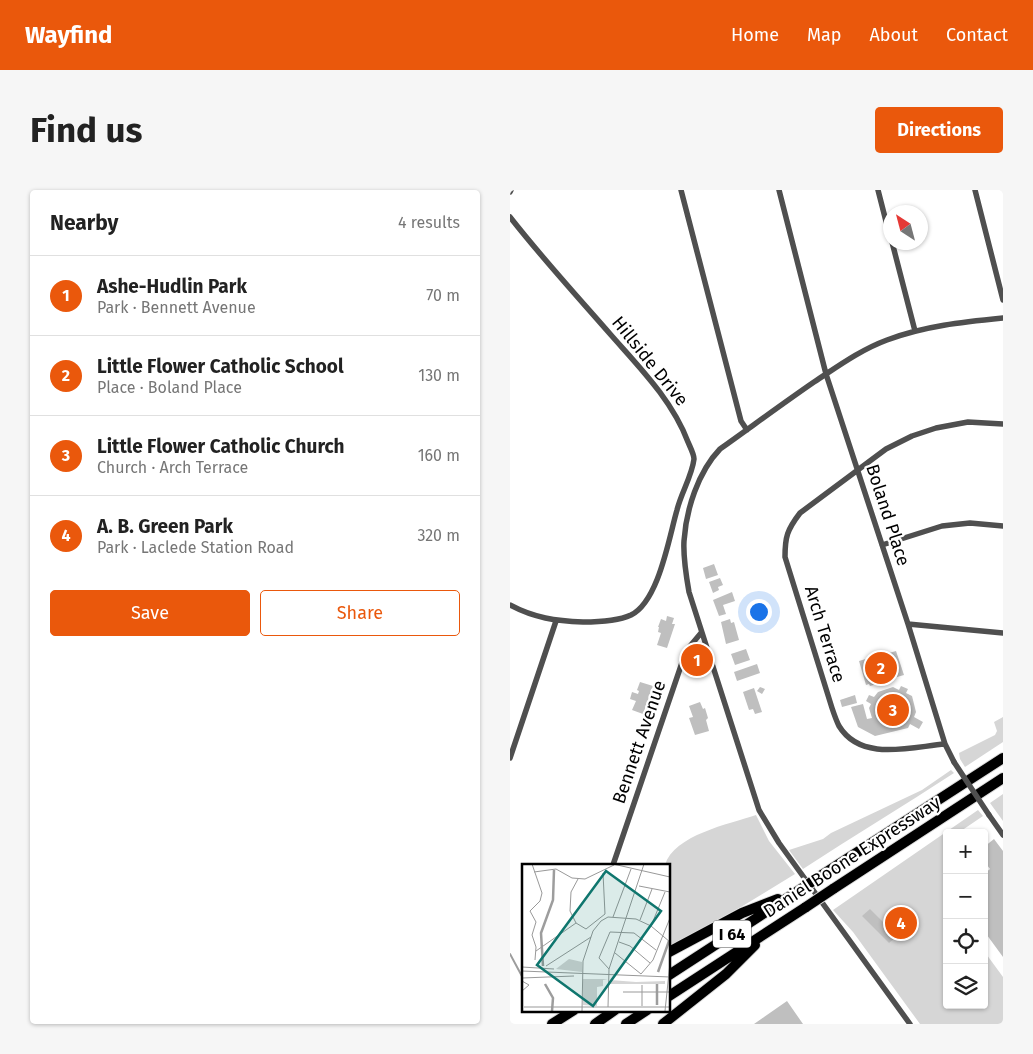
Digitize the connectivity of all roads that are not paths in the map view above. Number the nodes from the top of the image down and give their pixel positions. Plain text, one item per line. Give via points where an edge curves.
1 (681, 190) edge
2 (779, 190) edge
3 (878, 190) edge
4 (975, 190) edge
5 (883, 210) edge
6 (510, 217) edge
7 (894, 250) edge
8 (1003, 300) edge
9 (1003, 318) edge
10 (915, 331) junction
11 (826, 374) junction
12 (1003, 424) edge
13 (747, 430) junction
14 (858, 471) junction
15 (1003, 526) edge
16 (882, 545) junction
17 (510, 605) edge
18 (556, 621) junction
19 (908, 624) junction
20 (702, 632) junction
21 (1003, 633) edge
22 (945, 744) junction
23 (510, 758) edge
24 (1003, 758) edge
25 (1003, 778) edge
26 (1003, 835) edge
27 (613, 864) edge
28 (795, 893) junction
29 (770, 930) junction
30 (670, 951) edge
31 (670, 975) edge
32 (670, 995) edge
33 (571, 1012) edge
34 (613, 1012) edge
35 (644, 1012) edge
36 (552, 1024) edge
37 (595, 1024) edge
38 (626, 1024) edge
39 (663, 1024) edge
40 (910, 1024) edge

1 - 13 street via 741,421
2 - 11 street, Boland Place
3 - 5 street
4 - 8 street
6 - 18 street, Hillside Drive via 662,395 683,429 694,458 667,550 641,607 622,618
7 - 10 street
9 - 10 street
10 - 11 street via 865,350
11 - 13 street
11 - 14 street, Boland Place
12 - 14 street, Arch Terrace via 968,422 936,428 886,449
13 - 20 street via 711,458 686,522 684,562 689,592
14 - 16 street, Boland Place
14 - 22 street, Arch Terrace via 800,514 789,527 785,540 785,557 832,708 847,736 869,749
15 - 16 street via 970,523 942,526
16 - 19 street, Boland Place
17 - 18 street, Hillside Drive via 532,616
18 - 23 street
19 - 21 street
19 - 22 street, Boland Place
20 - 27 street, Bennett Avenue via 686,651
20 - 40 street via 759,810 779,843
22 - 26 street, Boland Place, bridge
24 - 28 highway, Daniel Boone Expressway / I 64, bridge
25 - 29 highway, Daniel Boone Expressway / I 64, bridge
28 - 30 highway via 742,913
28 - 31 highway, Daniel Boone Expressway / I 64
29 - 32 highway, Daniel Boone Expressway / I 64
29 - 39 highway via 726,974
33 - 36 highway
34 - 37 highway
35 - 38 highway

